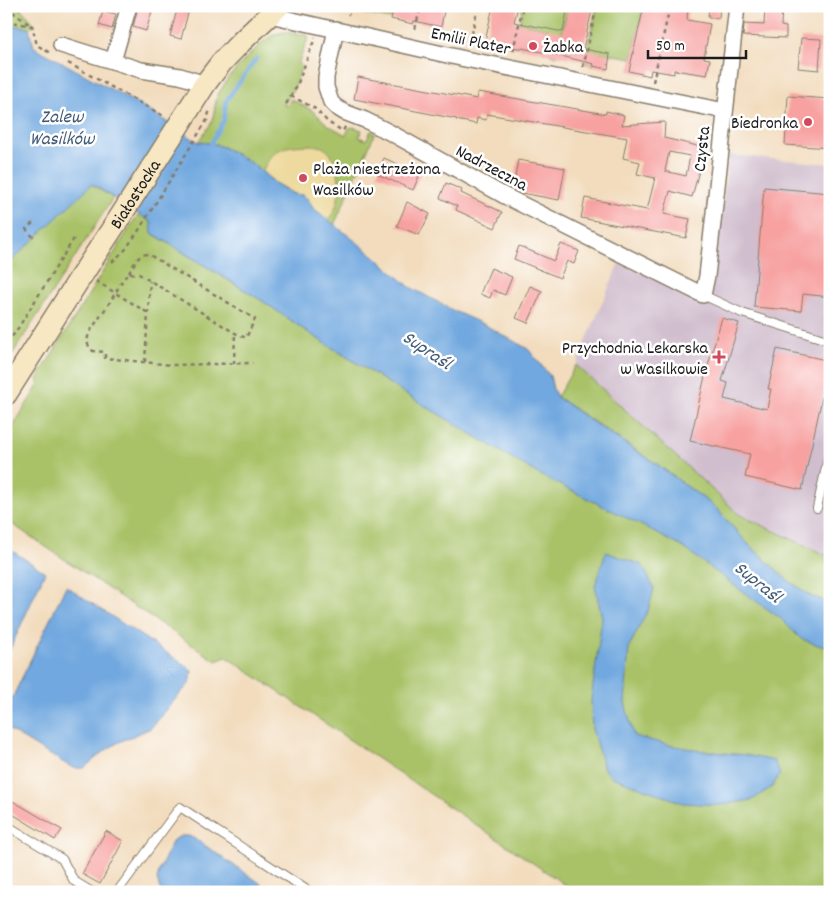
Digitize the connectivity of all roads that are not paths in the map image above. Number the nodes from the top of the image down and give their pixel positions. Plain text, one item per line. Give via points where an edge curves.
1 (130, 6) edge
2 (737, 6) edge
3 (274, 10) edge
4 (336, 30) junction
5 (61, 46) dead end
6 (113, 61) junction
7 (209, 92) junction
8 (724, 111) junction
9 (702, 295) junction
10 (830, 341) edge
11 (6, 394) edge
12 (830, 449) edge
13 (817, 508) dead end
14 (6, 825) edge
15 (92, 892) edge
16 (117, 892) edge
17 (310, 892) edge

1 - 6 street
2 - 8 street, Czysta
3 - 4 street, Emilii Plater
3 - 7 main road, Białostocka via 221,63
4 - 8 street, Emilii Plater
4 - 9 street, Nadrzeczna via 326,87 336,107
5 - 6 street
6 - 7 street via 141,70 180,76
7 - 11 main road, Białostocka via 180,122
8 - 9 street, Czysta via 707,276
9 - 10 lane via 742,314
12 - 13 lane
14 - 15 lane via 62,859 74,881
16 - 17 lane via 180,807

